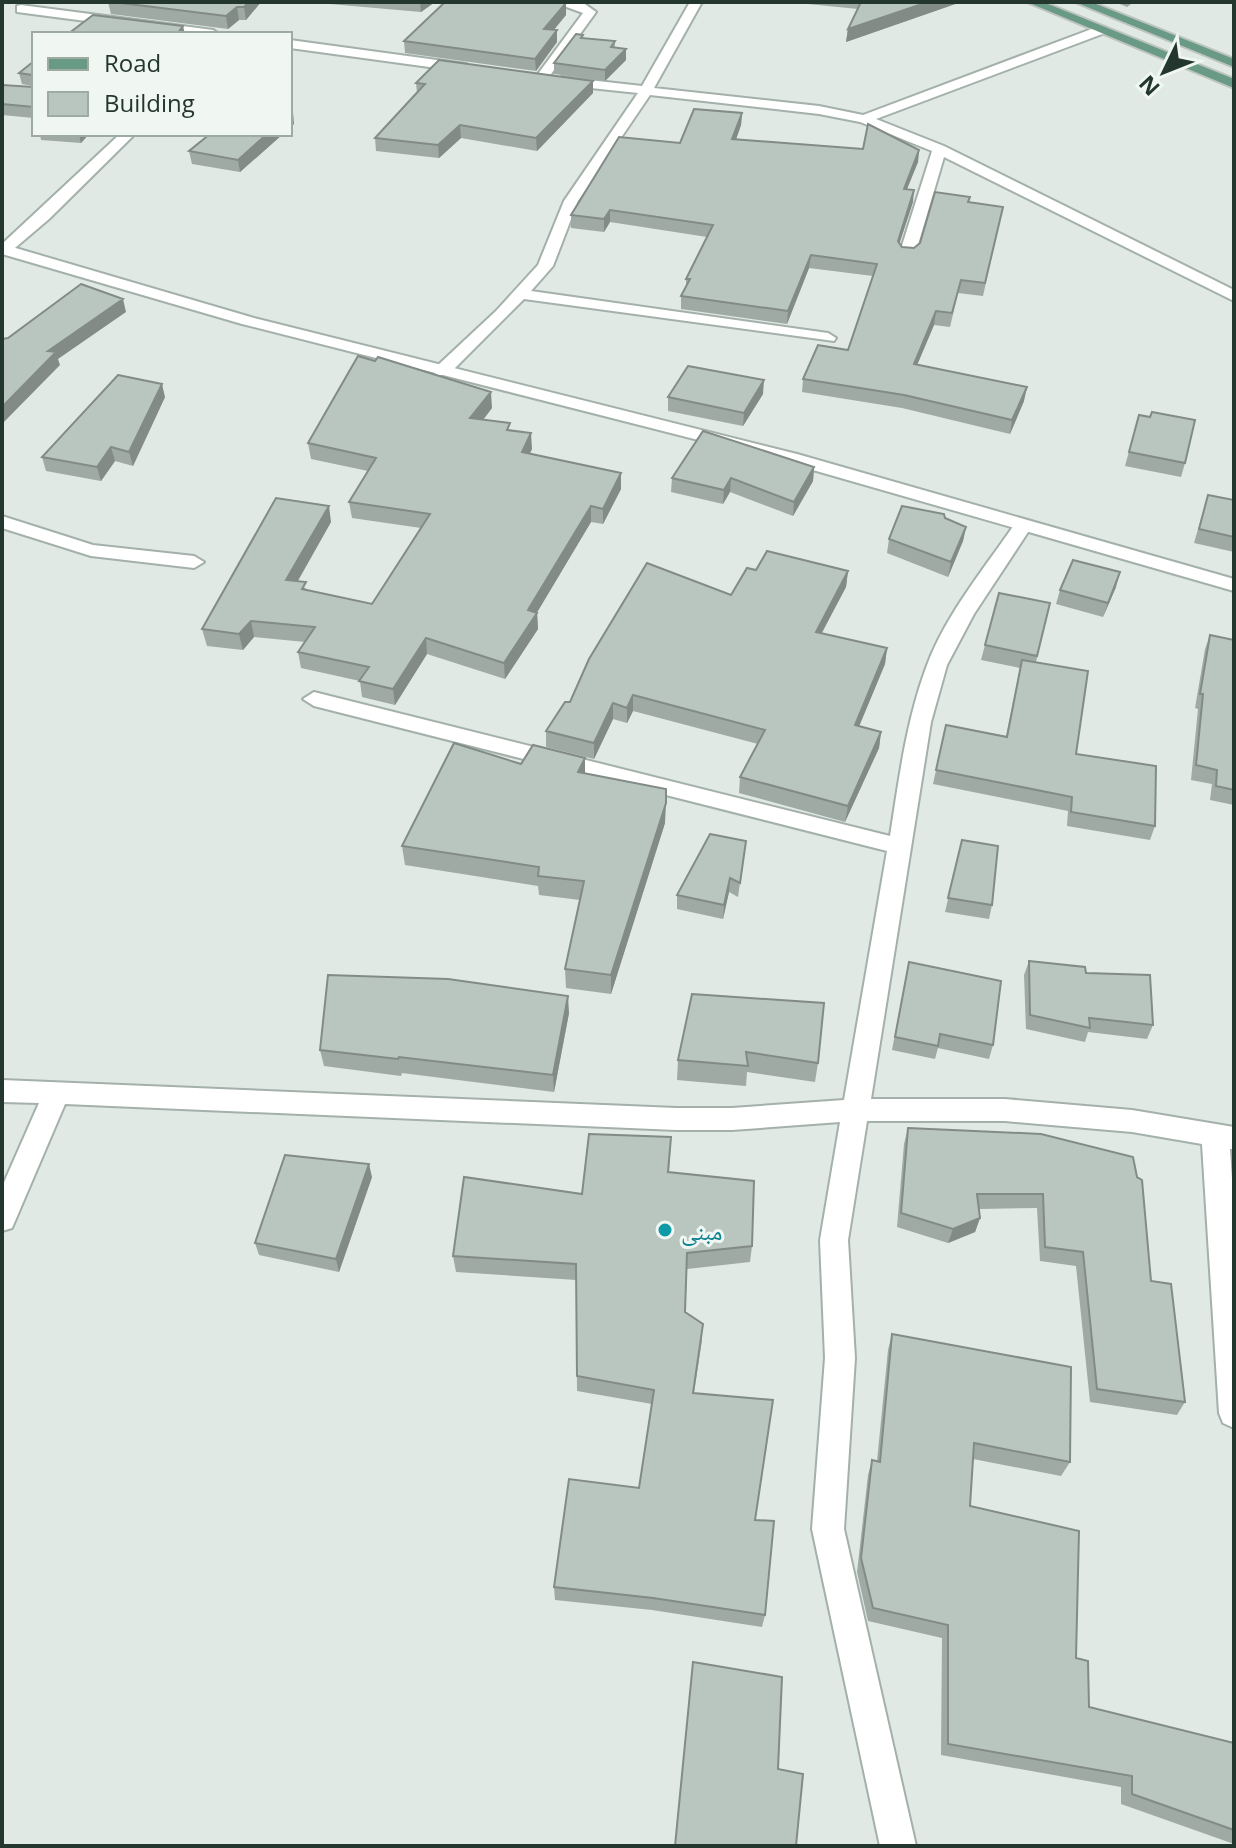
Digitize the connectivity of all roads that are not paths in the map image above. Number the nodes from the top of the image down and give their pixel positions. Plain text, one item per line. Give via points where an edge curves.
1 (559, 2) edge
2 (696, 2) edge
3 (1033, 2) edge
4 (1081, 2) edge
5 (26, 6) edge
6 (5, 18) dead end
7 (1101, 30) junction
8 (200, 32) edge
9 (292, 44) edge
10 (1234, 63) edge
11 (483, 70) edge
12 (1234, 84) edge
13 (645, 93) junction
14 (864, 119) junction
15 (126, 136) edge
16 (939, 149) junction
17 (3, 250) edge
18 (907, 255) edge
19 (95, 275) junction
20 (74, 290) edge
21 (521, 294) junction
22 (1234, 296) edge
23 (828, 338) dead end
24 (442, 371) junction
25 (2, 522) edge
26 (1023, 526) junction
27 (194, 562) dead end
28 (1234, 585) edge
29 (314, 699) dead end
30 (898, 846) junction
31 (2, 1091) edge
32 (57, 1092) junction
33 (857, 1110) junction
34 (1225, 1136) edge
35 (2, 1219) edge
36 (1234, 1413) edge
37 (898, 1846) edge

1 - 13 street via 590,12 534,77
2 - 13 street
3 - 7 main road
4 - 10 main road
5 - 6 street
5 - 8 street
7 - 12 main road
7 - 14 street
9 - 11 street
13 - 14 street
13 - 21 street via 571,201 545,266
14 - 16 street
15 - 17 street
16 - 18 street
16 - 22 street
17 - 19 street
19 - 20 street
19 - 24 street
21 - 23 street
21 - 24 street
24 - 26 street via 791,458
25 - 27 street via 91,550
26 - 28 street
26 - 30 street via 937,665 920,722
29 - 30 street
30 - 33 street
31 - 32 street
32 - 33 street via 676,1119
32 - 35 street
33 - 34 street via 1066,1113
33 - 37 street via 834,1240 840,1358 828,1529
34 - 36 street

